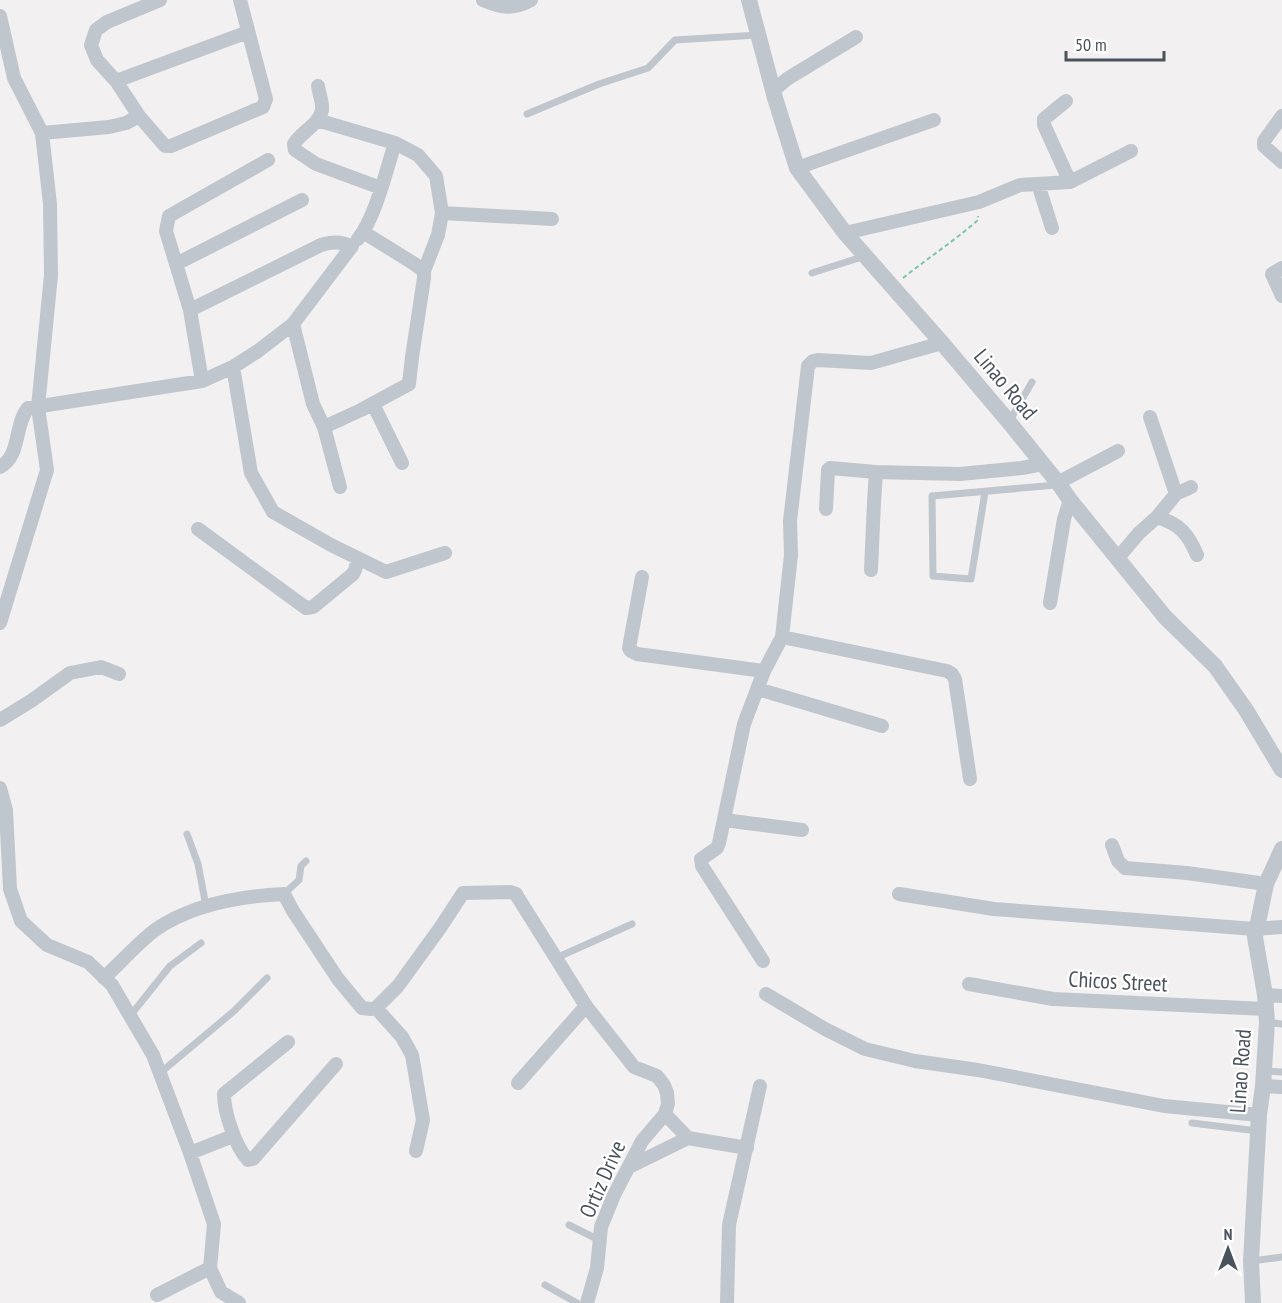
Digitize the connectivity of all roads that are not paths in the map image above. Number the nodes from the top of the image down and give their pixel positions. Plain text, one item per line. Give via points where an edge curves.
1 (160, 0) edge
2 (240, 0) edge
3 (483, 0) edge
4 (531, 0) edge
5 (749, 0) edge
6 (0, 16) edge
7 (248, 32) junction
8 (758, 35) junction
9 (856, 37) dead end
10 (116, 81) junction
11 (318, 86) dead end
12 (773, 91) junction
13 (1066, 101) dead end
14 (527, 114) dead end
15 (139, 116) junction
16 (1282, 116) edge
17 (317, 120) junction
18 (934, 120) dead end
19 (42, 134) junction
20 (394, 143) junction
21 (1131, 151) dead end
22 (268, 160) dead end
23 (1282, 162) edge
24 (797, 168) junction
25 (1070, 182) junction
26 (1038, 184) junction
27 (381, 188) junction
28 (302, 200) dead end
29 (442, 213) junction
30 (552, 219) dead end
31 (1052, 228) dead end
32 (363, 232) junction
33 (844, 233) junction
34 (352, 246) junction
35 (865, 256) junction
36 (176, 264) junction
37 (1282, 268) edge
38 (424, 272) junction
39 (812, 273) dead end
40 (1282, 296) edge
41 (190, 310) junction
42 (293, 324) junction
43 (942, 343) junction
44 (233, 367) junction
45 (202, 381) junction
46 (1032, 382) dead end
47 (373, 404) junction
48 (38, 407) junction
49 (1150, 417) dead end
50 (1009, 422) junction
51 (324, 427) junction
52 (1119, 451) dead end
53 (402, 463) dead end
54 (1043, 464) junction
55 (0, 467) edge
56 (876, 472) junction
57 (1059, 484) junction
58 (340, 487) dead end
59 (1191, 487) dead end
60 (985, 492) junction
61 (1176, 494) junction
62 (1070, 500) junction
63 (826, 509) dead end
64 (1157, 517) junction
65 (198, 529) dead end
66 (445, 553) dead end
67 (1197, 555) dead end
68 (358, 559) junction
69 (1117, 559) junction
70 (871, 570) dead end
71 (642, 577) dead end
72 (1050, 603) dead end
73 (0, 623) edge
74 (782, 637) junction
75 (764, 671) junction
76 (119, 674) dead end
77 (758, 689) junction
78 (0, 720) edge
79 (882, 726) dead end
80 (1282, 770) edge
81 (970, 779) dead end
82 (0, 788) edge
83 (724, 820) junction
84 (802, 830) dead end
85 (187, 834) dead end
86 (1112, 845) dead end
87 (1282, 849) edge
88 (306, 861) dead end
89 (1266, 884) junction
90 (284, 894) junction
91 (899, 894) dead end
92 (206, 906) junction
93 (632, 924) dead end
94 (1282, 927) edge
95 (1255, 928) junction
96 (201, 943) dead end
97 (556, 958) junction
98 (763, 961) dead end
99 (105, 978) junction
100 (267, 978) dead end
101 (969, 984) dead end
102 (766, 994) dead end
103 (1282, 996) edge
104 (586, 1006) junction
105 (376, 1008) junction
106 (1270, 1012) edge
107 (130, 1016) junction
108 (288, 1042) dead end
109 (336, 1064) dead end
110 (1282, 1072) edge
111 (160, 1073) junction
112 (1263, 1079) junction
113 (518, 1083) dead end
114 (760, 1086) dead end
115 (1282, 1087) edge
116 (663, 1117) junction
117 (1192, 1123) dead end
118 (1259, 1123) junction
119 (233, 1136) junction
120 (688, 1138) junction
121 (747, 1148) junction
122 (416, 1151) dead end
123 (659, 1151) junction
124 (190, 1153) junction
125 (629, 1167) junction
126 (569, 1225) dead end
127 (600, 1240) junction
128 (1282, 1257) edge
129 (1251, 1262) junction
130 (210, 1268) junction
131 (545, 1285) dead end
132 (157, 1295) dead end
133 (239, 1303) edge
134 (577, 1303) edge
135 (587, 1303) edge
136 (727, 1303) edge
137 (1253, 1303) edge

1 - 10 street via 96,30 91,45 97,60
2 - 7 street
3 - 4 street via 504,7
5 - 8 street, Linao Road
6 - 19 street via 14,78
7 - 10 street
7 - 15 street via 266,99 263,107 171,147 165,146
8 - 12 street, Linao Road
8 - 14 lane via 675,40 648,68
9 - 12 street
10 - 15 street
11 - 17 street via 322,110
12 - 24 street, Linao Road
13 - 25 street via 1043,121
15 - 19 street via 109,127
16 - 23 street via 1264,146
17 - 20 street
17 - 27 street via 297,138 295,150 316,164
18 - 24 street
19 - 48 street via 50,204 51,274
20 - 27 street
20 - 29 street via 418,155 436,176
21 - 25 street
22 - 36 street via 169,216 166,231
24 - 33 street, Linao Road
25 - 26 street
26 - 31 street
26 - 33 street via 1020,185 979,202
27 - 32 street
28 - 36 street
29 - 30 street
29 - 38 street
32 - 34 street
32 - 38 street
33 - 35 street, Linao Road
34 - 41 street via 339,242 321,245
34 - 42 street
35 - 39 lane
35 - 43 street, Linao Road
36 - 41 street
37 - 40 street via 1272,274
38 - 47 street via 409,384
41 - 45 street
42 - 44 street
42 - 51 street via 313,404
43 - 50 street, Linao Road
43 - 74 street via 871,363 813,360 808,366 790,521 791,555
44 - 45 street
44 - 68 street via 251,473 273,512
45 - 48 street
46 - 50 lane
47 - 51 street
47 - 53 street
48 - 55 street via 26,411 11,459
48 - 73 street via 46,470
49 - 61 street
50 - 54 street, Linao Road
51 - 58 street
52 - 57 street
54 - 56 street via 960,474
54 - 57 street, Linao Road
56 - 63 street via 830,468
56 - 70 street
57 - 60 lane
57 - 62 street, Linao Road
59 - 61 street
60 - 60 lane via 932,496 933,576 971,579
61 - 64 street
62 - 69 street, Linao Road
62 - 72 street
64 - 67 street via 1181,528
64 - 69 street
65 - 68 street via 306,608 313,607 353,574
66 - 68 street via 388,572
69 - 80 street, Linao Road via 1165,617 1215,666
71 - 75 street via 631,651
74 - 75 street
74 - 81 street via 952,674
75 - 77 street
76 - 78 street via 101,667 70,673
77 - 79 street
77 - 83 street via 744,724
82 - 99 street via 6,810 10,889 21,921 47,945 88,962
83 - 84 street
83 - 98 street via 717,848 701,859 702,866
85 - 92 lane
86 - 89 street via 1125,868
87 - 89 street, Linao Road
88 - 90 lane via 299,880
89 - 95 street, Linao Road
90 - 92 street
90 - 105 street via 338,979 362,1008
91 - 95 street via 994,909
92 - 99 street via 154,931
93 - 97 lane
94 - 95 street
95 - 106 street, Linao Road
96 - 107 lane via 170,966
97 - 104 street
97 - 105 street via 516,894 463,893 398,986
99 - 107 street
100 - 111 lane
101 - 106 street, Chicos Street via 1053,999
102 - 118 street via 865,1049
103 - 106 street, Chicos Street
104 - 113 street
104 - 116 street via 634,1067 657,1076 664,1085 668,1104
105 - 122 street via 402,1037 412,1055 423,1120
106 - 112 street, Linao Road
107 - 111 street
108 - 119 street via 224,1094
109 - 119 street via 253,1159 245,1157
110 - 112 lane
111 - 124 street
112 - 115 street
112 - 118 street, Linao Road
114 - 121 street
116 - 120 street
116 - 123 street
116 - 125 street, Ortiz Drive via 642,1141
117 - 118 lane
118 - 129 street, Linao Road
119 - 124 street
120 - 121 street
120 - 123 street
121 - 136 street via 729,1225
123 - 125 street
124 - 130 street via 214,1224
125 - 127 street, Ortiz Drive via 601,1227
126 - 127 lane
127 - 135 street, Ortiz Drive
128 - 129 lane
129 - 137 street, Linao Road
130 - 132 street
130 - 133 street via 221,1292
131 - 134 lane

